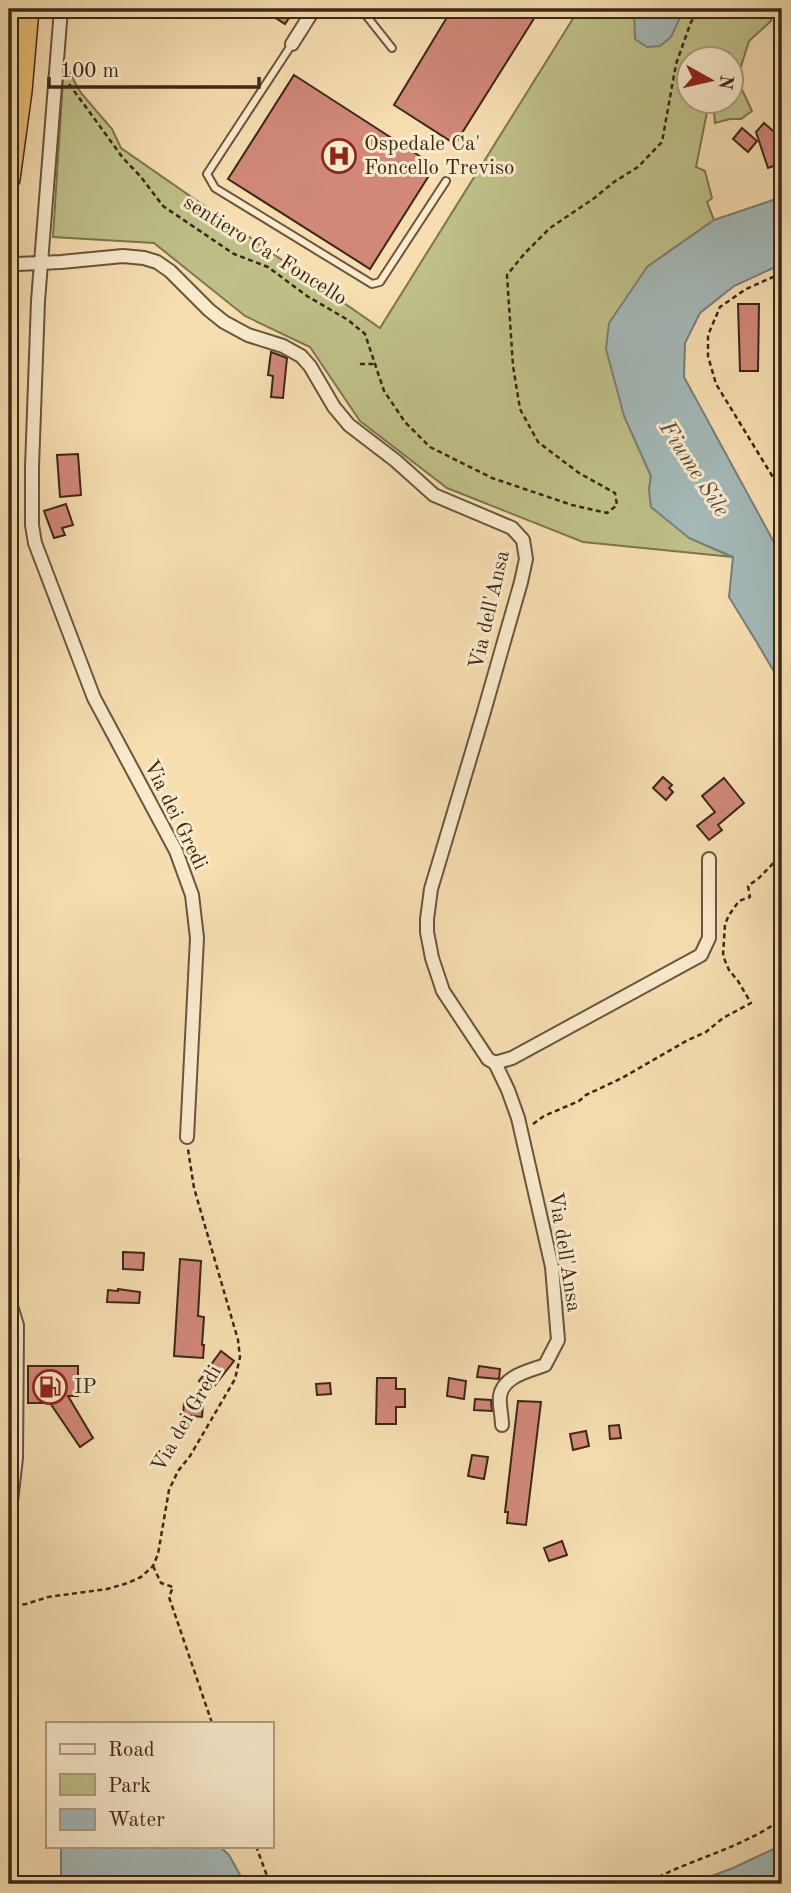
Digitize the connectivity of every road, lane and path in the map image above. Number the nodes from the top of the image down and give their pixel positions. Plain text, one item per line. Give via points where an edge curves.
1 (28, 9) edge
2 (61, 9) edge
3 (314, 9) edge
4 (361, 9) edge
5 (699, 9) edge
6 (292, 44) joint
7 (393, 48) dead end
8 (57, 64) junction
9 (9, 179) edge
10 (446, 181) dead end
11 (40, 262) junction
12 (17, 264) dead end
13 (782, 273) edge
14 (360, 364) dead end
15 (376, 364) junction
16 (782, 492) edge
17 (782, 854) edge
18 (709, 859) dead end
19 (495, 1063) junction
20 (522, 1132) junction
21 (187, 1137) joint
22 (9, 1139) edge
23 (502, 1425) dead end
24 (153, 1566) junction
25 (9, 1577) edge
26 (14, 1606) dead end
27 (212, 1722) edge
28 (782, 1819) edge
29 (257, 1848) edge
30 (270, 1884) edge
31 (643, 1884) edge

1 - 9 highway
2 - 8 street, Via dei Gredi
3 - 6 street
4 - 7 lane
5 - 15 path, sentiero Ca' Foncello via 676,64 662,142 638,167 550,228 507,275 520,410 538,442 615,493 617,505 607,513 572,505 492,478 430,447 384,391
6 - 10 lane via 207,174 215,188 372,284 380,282
8 - 11 street, Via dei Gredi
8 - 15 path, sentiero Ca' Foncello via 122,158 163,206 234,254 268,267 348,320 365,334
11 - 12 street, Via dell'Ansa
11 - 19 street, Via dell'Ansa via 123,256 164,266 224,322 300,356 349,425 434,495 512,528 523,540 526,559 521,582 430,888 427,919 432,958 443,991
11 - 21 street, Via dei Gredi via 33,533 94,698 176,851 192,895 197,938
13 - 16 path via 720,307 708,335 716,384
14 - 15 path
17 - 20 path via 748,886 750,897 739,901 725,924 723,956 751,1003
18 - 19 street via 709,938 701,955
19 - 20 street, Via dell'Ansa
20 - 23 street, Via dell'Ansa via 552,1267 558,1340 545,1365 506,1383 500,1395
21 - 24 path, Via dei Gredi via 194,1188 240,1357 235,1379 169,1490
22 - 25 lane via 15,1162 11,1296 20,1325 19,1458 14,1565
24 - 26 path via 128,1583
24 - 27 path via 161,1583 173,1587 169,1597
28 - 31 path via 716,1854
29 - 30 path

